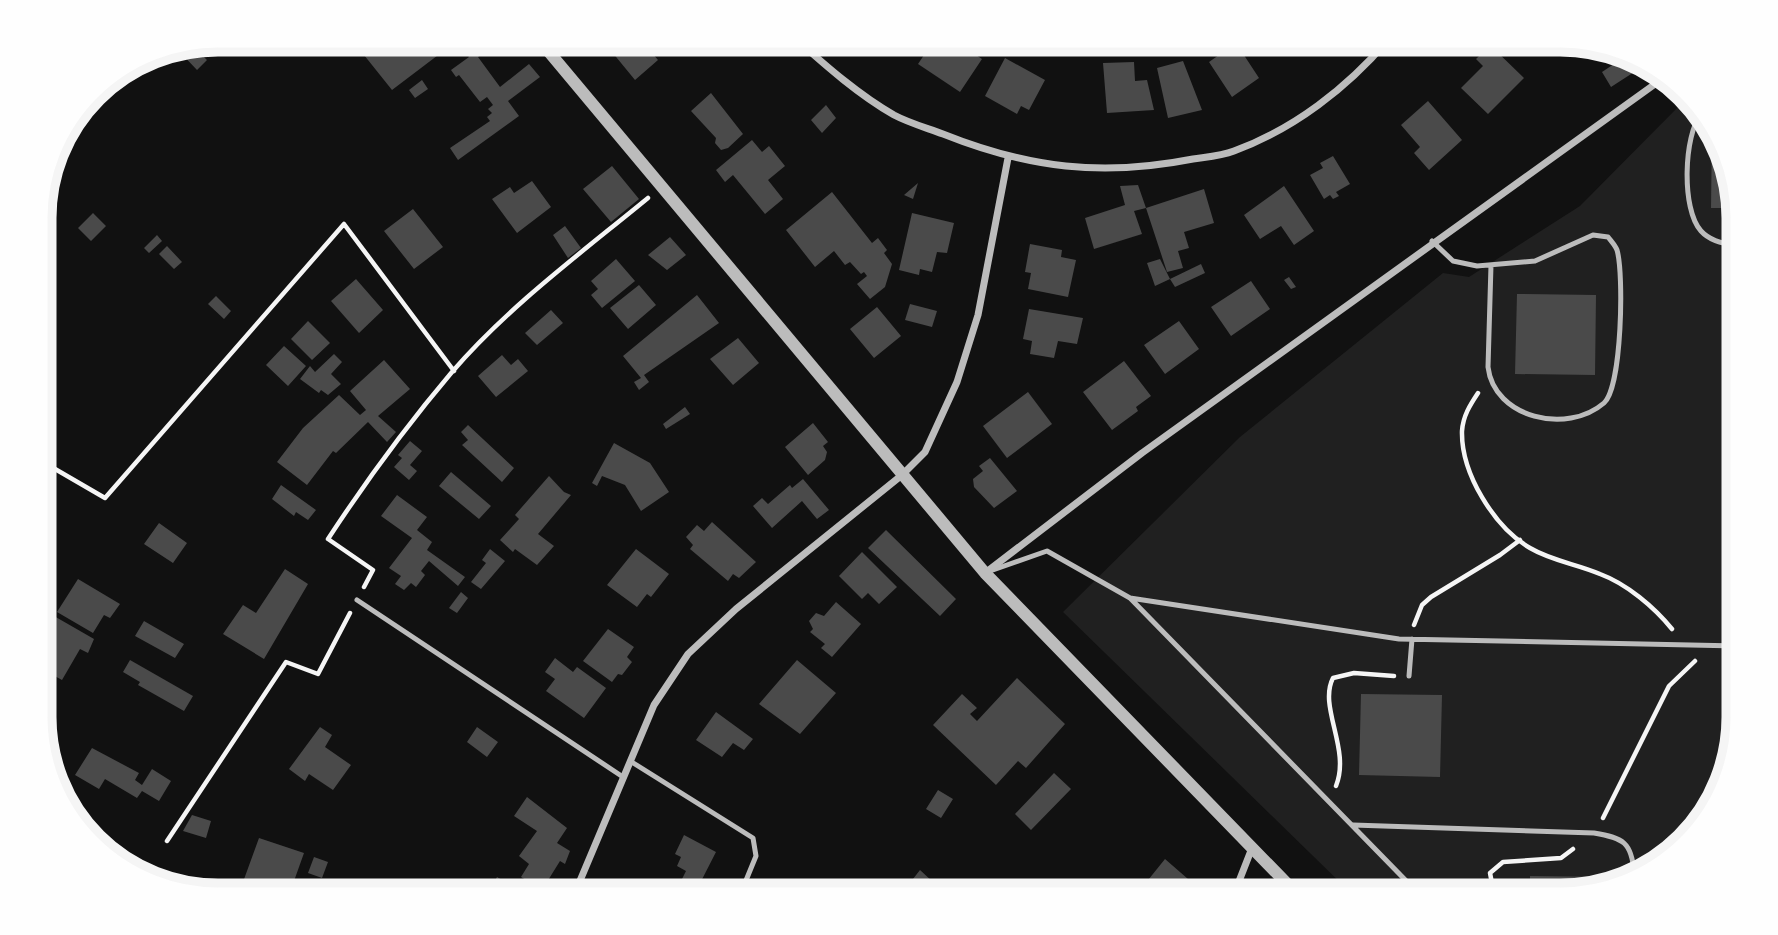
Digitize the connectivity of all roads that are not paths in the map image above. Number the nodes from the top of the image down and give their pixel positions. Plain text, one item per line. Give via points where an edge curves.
1 (550, 52) edge
2 (810, 52) edge
3 (1378, 52) edge
4 (1656, 83) edge
5 (1695, 122) edge
6 (1008, 158) junction
7 (1432, 241) junction
8 (1726, 244) edge
9 (1491, 265) junction
10 (902, 475) junction
11 (985, 573) junction
12 (1130, 598) junction
13 (357, 600) road end
14 (1412, 639) junction
15 (1726, 646) edge
16 (1409, 676) road end
17 (630, 761) junction
18 (623, 777) junction
19 (1353, 825) junction
20 (1252, 848) junction
21 (1634, 865) edge
22 (1239, 882) edge
23 (1285, 882) edge
24 (1408, 882) edge
25 (579, 883) edge
26 (745, 883) edge

1 - 10 street
2 - 6 street via 894,115
3 - 6 street via 1362,71 1302,117 1234,151 1142,169 1037,164
4 - 7 street
5 - 8 lane via 1690,137 1690,203 1700,231
6 - 10 street via 978,315 957,382 925,452
7 - 9 lane via 1453,261
7 - 11 street
9 - 9 lane via 1535,261 1593,235 1608,237 1618,254 1618,371 1605,402 1576,417 1527,415 1501,398 1489,380
10 - 11 street
10 - 17 street via 736,609 688,654 654,705
11 - 12 lane via 1047,551
11 - 20 street
12 - 14 lane
12 - 19 lane
13 - 18 lane
14 - 15 lane
14 - 16 lane
17 - 18 street
17 - 26 lane via 752,838 756,856
18 - 25 street
19 - 21 lane via 1594,832 1627,844
19 - 24 lane
20 - 22 street
20 - 23 street

